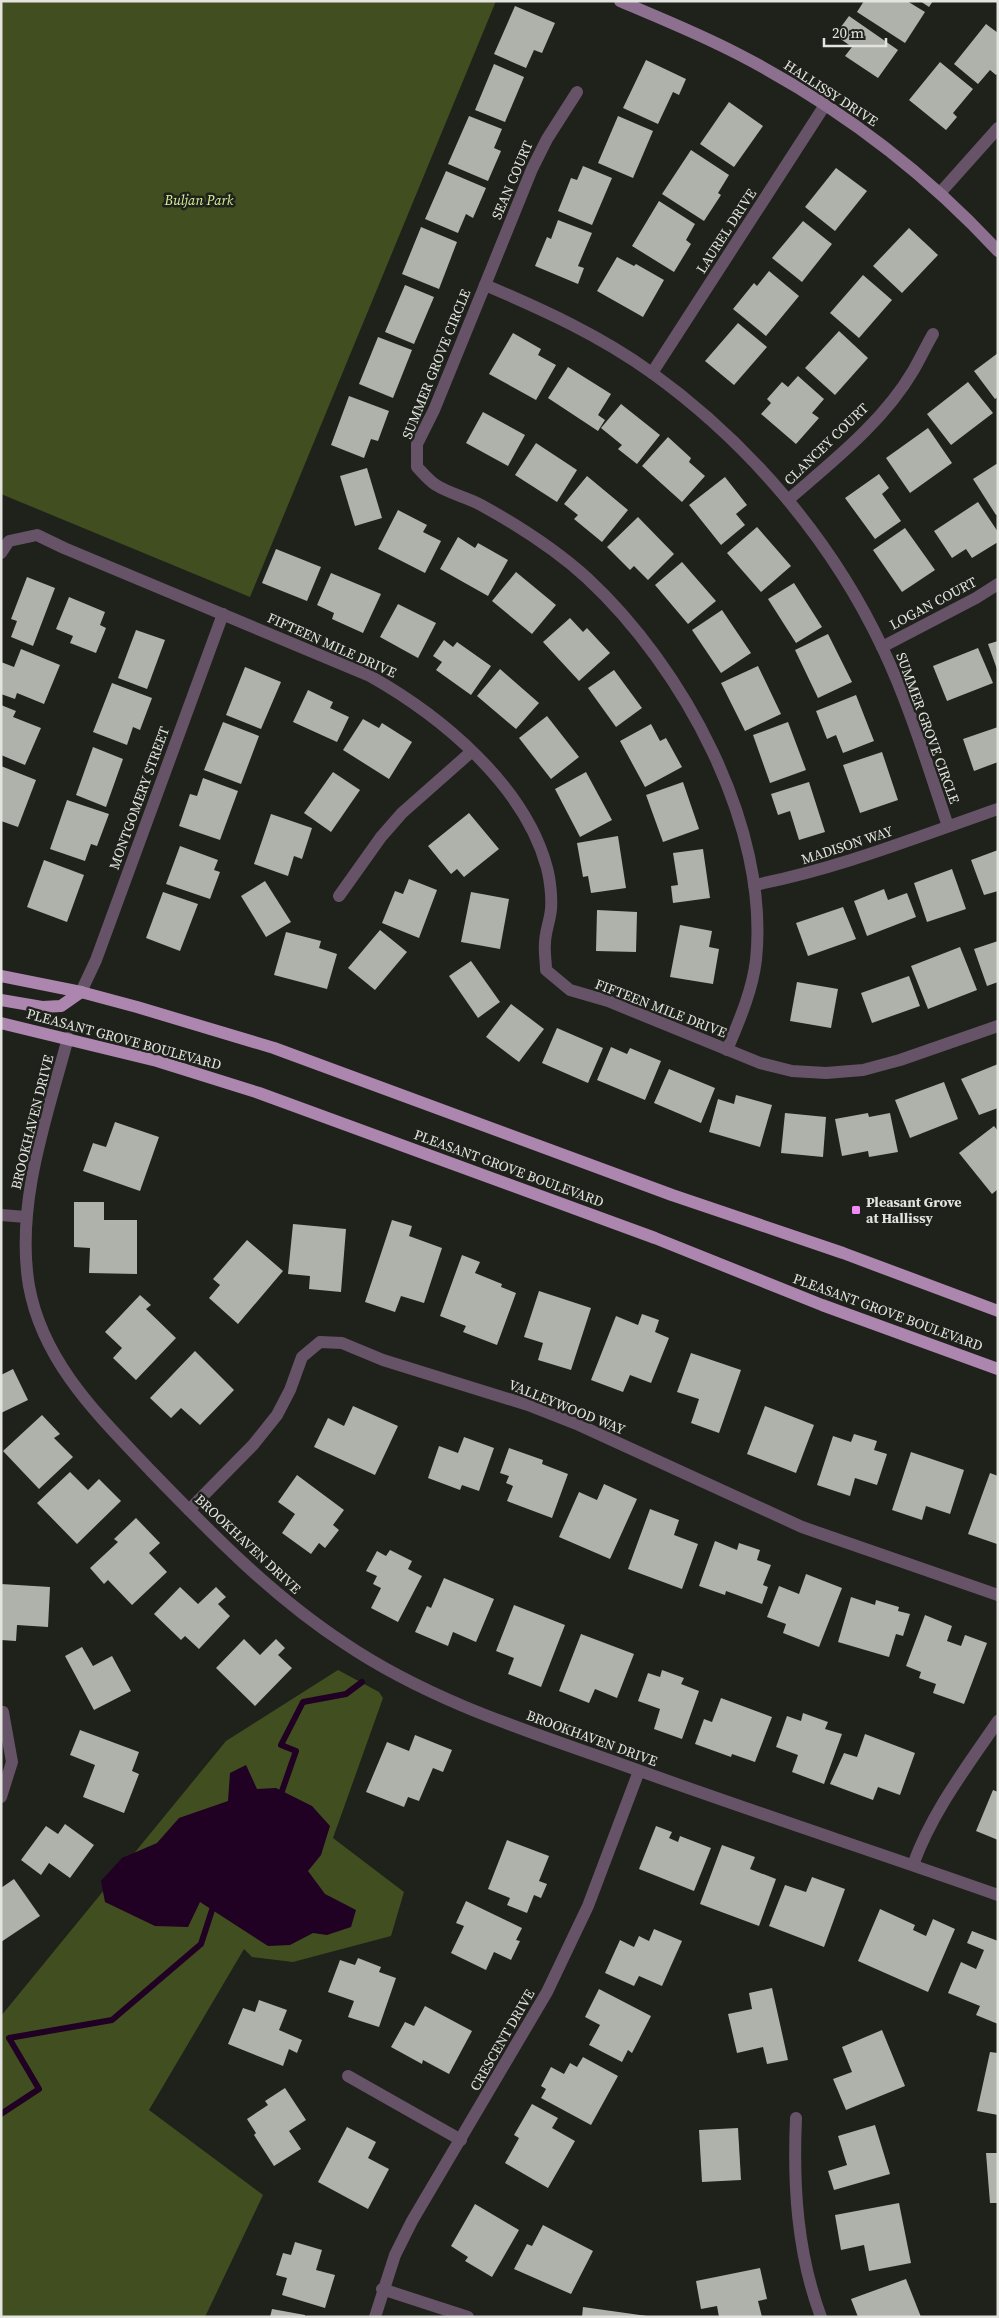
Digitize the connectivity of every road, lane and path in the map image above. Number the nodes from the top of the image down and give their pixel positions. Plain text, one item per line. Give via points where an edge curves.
1 (620, 1) edge
2 (577, 92) dead end
3 (825, 105) junction
4 (998, 128) edge
5 (940, 193) junction
6 (998, 251) edge
7 (485, 285) junction
8 (933, 334) dead end
9 (652, 373) junction
10 (788, 500) junction
11 (1, 553) edge
12 (998, 584) edge
13 (223, 614) junction
14 (882, 647) junction
15 (471, 752) junction
16 (998, 809) edge
17 (948, 826) junction
18 (754, 885) junction
19 (340, 896) dead end
20 (1, 976) edge
21 (81, 992) junction
22 (1, 1000) edge
23 (1, 1023) edge
24 (998, 1026) edge
25 (68, 1038) junction
26 (727, 1050) junction
27 (1, 1215) edge
28 (26, 1217) junction
29 (998, 1311) edge
30 (985, 1364) junction
31 (998, 1369) edge
32 (998, 1374) edge
33 (189, 1510) junction
34 (998, 1595) edge
35 (3, 1712) dead end
36 (998, 1722) edge
37 (638, 1771) junction
38 (1, 1797) edge
39 (913, 1865) junction
40 (998, 1895) edge
41 (348, 2076) dead end
42 (796, 2118) dead end
43 (461, 2140) junction
44 (382, 2289) junction
45 (374, 2317) edge
46 (468, 2317) edge
47 (821, 2317) edge

1 - 3 street, HALLISSY DRIVE via 738,54
2 - 7 street, SEAN COURT via 540,154
3 - 5 street, HALLISSY DRIVE
3 - 9 street, LAUREL DRIVE
4 - 5 street
5 - 6 street, HALLISSY DRIVE
7 - 9 street, SUMMER GROVE CIRCLE via 572,325
7 - 18 street, SUMMER GROVE CIRCLE via 417,444 417,467 437,486 477,502 521,527 586,578 644,640 686,700 714,752 733,804
8 - 10 street, CLANCEY COURT via 913,372 888,405 858,438
9 - 10 street, SUMMER GROVE CIRCLE via 726,435
10 - 14 street, SUMMER GROVE CIRCLE via 838,569
11 - 13 street, FIFTEEN MILE DRIVE via 9,541 37,535
12 - 14 street, LOGAN COURT
13 - 15 street, FIFTEEN MILE DRIVE via 332,658 406,696 442,723
13 - 21 street, MONTGOMERY STREET via 99,952
14 - 17 street, SUMMER GROVE CIRCLE
15 - 19 street via 402,813
15 - 26 street, FIFTEEN MILE DRIVE via 518,806 536,837 547,869 551,909 544,942 546,970 570,990 608,1001
16 - 17 street, MADISON WAY
17 - 18 street, MADISON WAY via 848,862
18 - 26 street, SUMMER GROVE CIRCLE via 756,961 745,1006
20 - 21 main road
21 - 22 main road via 61,1006 42,1007
21 - 29 main road via 274,1048
23 - 25 main road, PLEASANT GROVE BOULEVARD
24 - 26 street, FIFTEEN MILE DRIVE via 863,1070 792,1071
25 - 28 street, BROOKHAVEN DRIVE via 31,1181
25 - 30 main road, PLEASANT GROVE BOULEVARD via 158,1061 259,1093 637,1231 822,1305
27 - 28 street
28 - 33 street, BROOKHAVEN DRIVE via 25,1254 30,1289 49,1346 65,1374 92,1409
30 - 31 main road, PLEASANT GROVE BOULEVARD
30 - 32 main road
33 - 34 street, VALLEYWOOD WAY via 253,1445 277,1415 302,1357 320,1342 342,1344 528,1405 802,1527
33 - 37 street, BROOKHAVEN DRIVE via 280,1597 344,1644 400,1678 457,1705
35 - 38 street via 12,1762
36 - 39 street via 937,1810
37 - 39 street, BROOKHAVEN DRIVE
37 - 43 street, CRESCENT DRIVE via 588,1906 547,1992
39 - 40 street, BROOKHAVEN DRIVE
41 - 43 street
42 - 47 street via 794,2161 798,2220 813,2295
43 - 44 street, CRESCENT DRIVE via 412,2221
44 - 45 street, CRESCENT DRIVE
44 - 46 street

